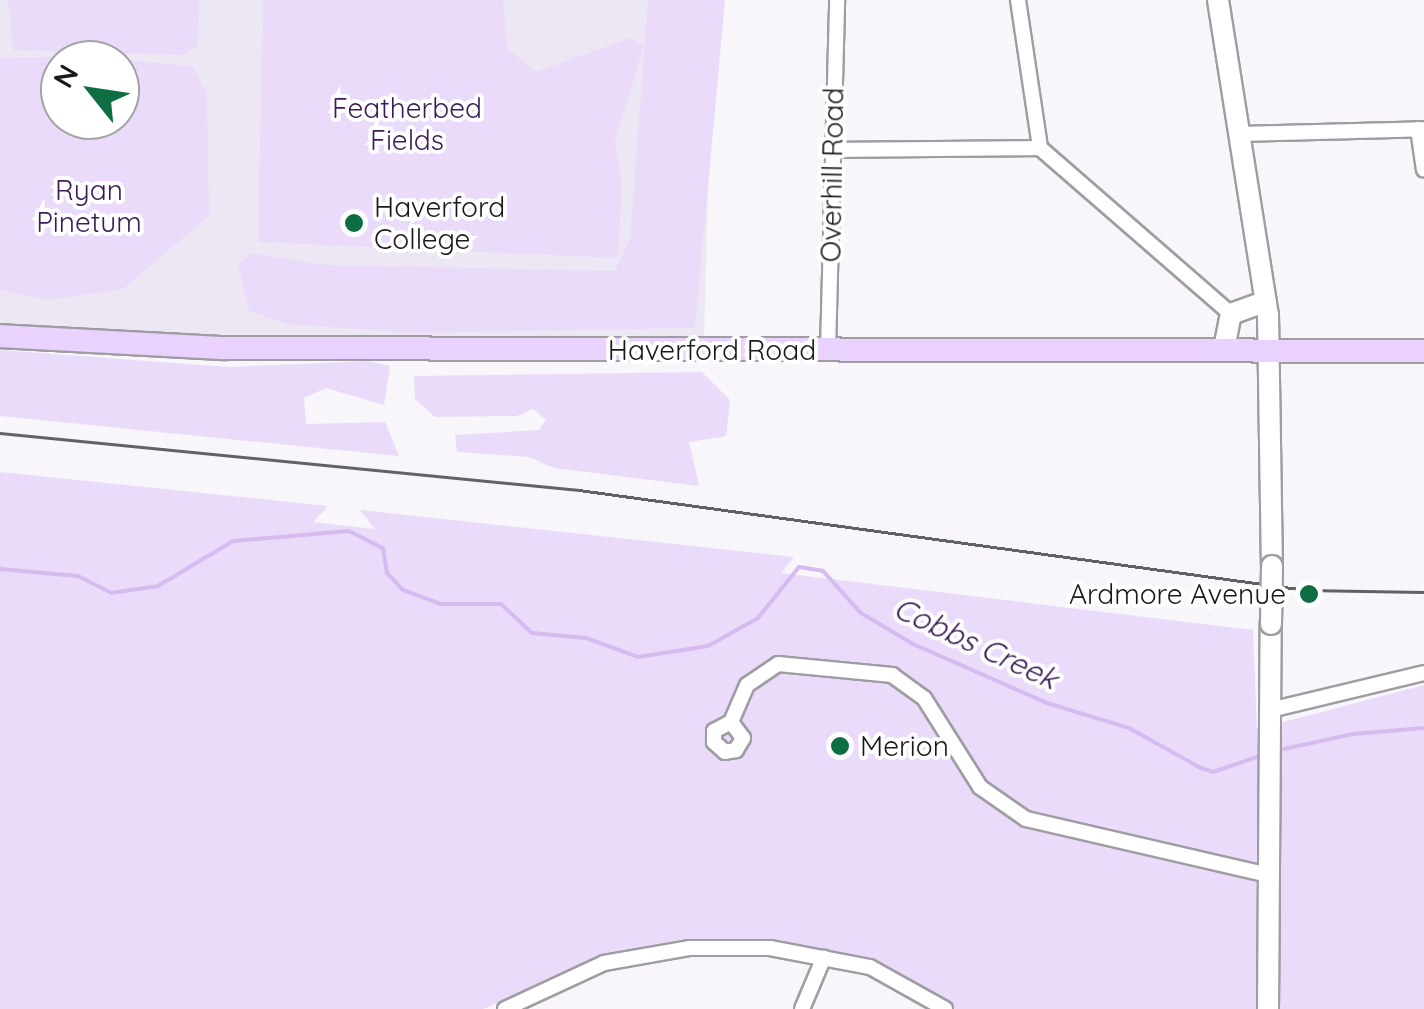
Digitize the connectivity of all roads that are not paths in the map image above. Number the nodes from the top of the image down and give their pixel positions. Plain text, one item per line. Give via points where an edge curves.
1 (837, 0) edge
2 (1018, 0) edge
3 (1218, 0) edge
4 (1421, 129) edge
5 (1239, 134) junction
6 (1040, 148) junction
7 (832, 150) junction
8 (1424, 170) edge
9 (1266, 302) junction
10 (1230, 314) junction
11 (0, 336) edge
12 (1271, 348) junction
13 (1224, 349) junction
14 (828, 350) junction
15 (1424, 351) edge
16 (1424, 673) edge
17 (1270, 710) junction
18 (731, 722) dead end
19 (1268, 875) junction
20 (824, 957) junction
21 (505, 1009) edge
22 (802, 1009) edge
23 (945, 1009) edge
24 (1268, 1009) edge

1 - 7 street, Overhill Road
2 - 6 street
3 - 5 street
4 - 5 street
4 - 8 street
5 - 9 street
6 - 7 street
6 - 10 street
7 - 14 street, Overhill Road
9 - 10 street
9 - 12 street
10 - 13 street
11 - 14 main road, Haverford Road via 224,348
12 - 13 main road, Haverford Road
12 - 15 main road, Haverford Road
12 - 17 street, bridge
13 - 14 main road, Haverford Road
16 - 17 street
17 - 19 street
18 - 19 street via 746,684 778,664 892,675 924,698 980,787 1026,818
19 - 24 street
20 - 21 street via 770,948 689,948 604,963
20 - 22 street
20 - 23 street via 870,967

